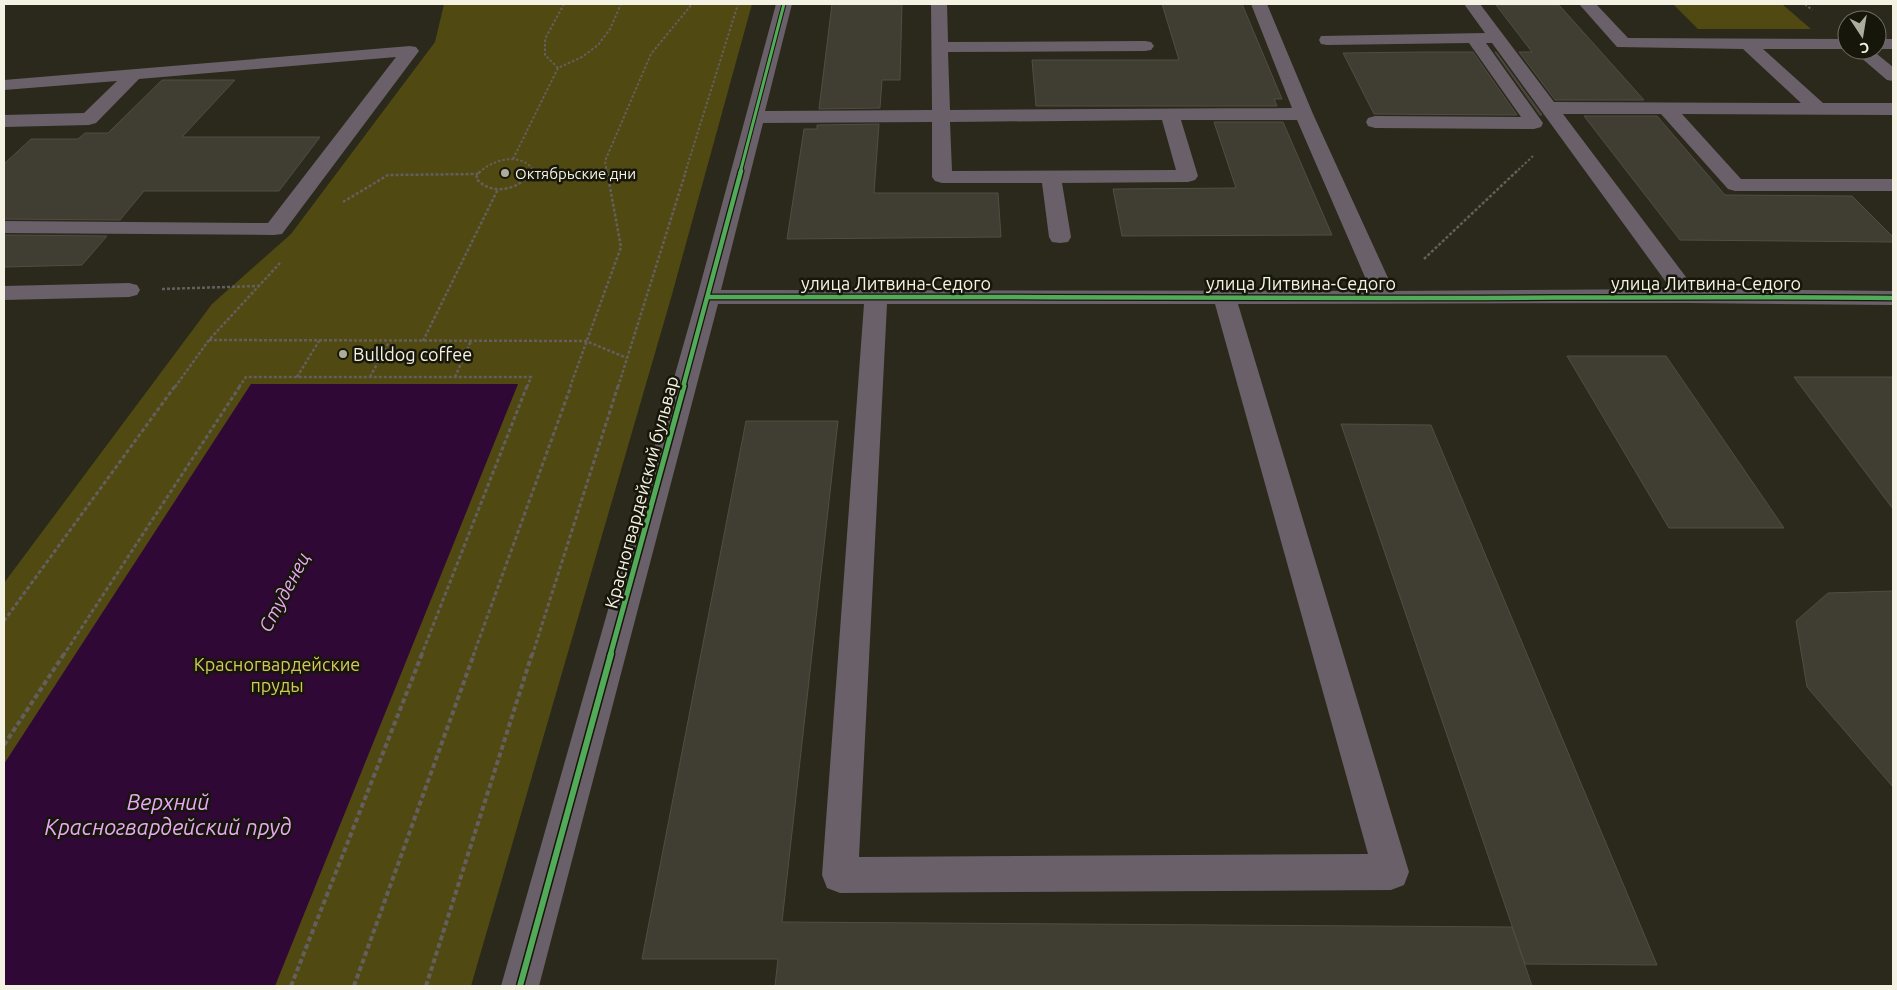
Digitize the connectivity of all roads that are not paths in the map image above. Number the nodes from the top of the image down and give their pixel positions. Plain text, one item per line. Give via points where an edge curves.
1 (784, 4) edge
2 (940, 4) edge
3 (1259, 4) edge
4 (1472, 4) edge
5 (1587, 4) edge
6 (1474, 38) junction
7 (1497, 38) junction
8 (1328, 40) dead end
9 (1748, 44) junction
10 (1837, 44) edge
11 (1145, 46) dead end
12 (940, 47) junction
13 (1873, 60) edge
14 (134, 74) junction
15 (1893, 76) edge
16 (4, 85) edge
17 (1549, 108) junction
18 (1667, 108) junction
19 (1818, 109) junction
20 (1893, 109) edge
21 (1304, 114) junction
22 (1170, 115) junction
23 (941, 116) junction
24 (754, 117) junction
25 (4, 122) edge
26 (1375, 122) dead end
27 (1052, 177) junction
28 (1893, 185) edge
29 (4, 227) edge
30 (1060, 237) dead end
31 (129, 290) road end
32 (4, 293) edge
33 (876, 296) junction
34 (1688, 296) junction
35 (708, 297) junction
36 (1224, 297) junction
37 (1386, 298) junction
38 (1893, 298) edge
39 (520, 986) edge

1 - 24 street, Красногвардейский бульвар
2 - 12 street
3 - 21 street
4 - 7 street
5 - 9 street via 1623,44
6 - 7 street
6 - 8 street
6 - 26 street via 1534,123
7 - 17 street
9 - 10 street
9 - 19 street
11 - 12 street
12 - 23 street
13 - 15 street
14 - 16 street
14 - 25 street via 89,119
14 - 29 street via 410,51 274,229
17 - 18 street
17 - 34 street
18 - 19 street
18 - 28 street via 1735,185
19 - 20 street
21 - 22 street
21 - 37 street
22 - 23 street
22 - 27 street via 1188,176
23 - 24 street
23 - 27 street via 942,177
24 - 35 street, Красногвардейский бульвар
27 - 30 street
31 - 32 street
33 - 35 street, улица Литвина-Седого
33 - 36 street, улица Литвина-Седого
33 - 36 street via 840,875 1391,872
34 - 37 street, улица Литвина-Седого
34 - 38 street, улица Литвина-Седого
35 - 39 street, Красногвардейский бульвар
36 - 37 street, улица Литвина-Седого

